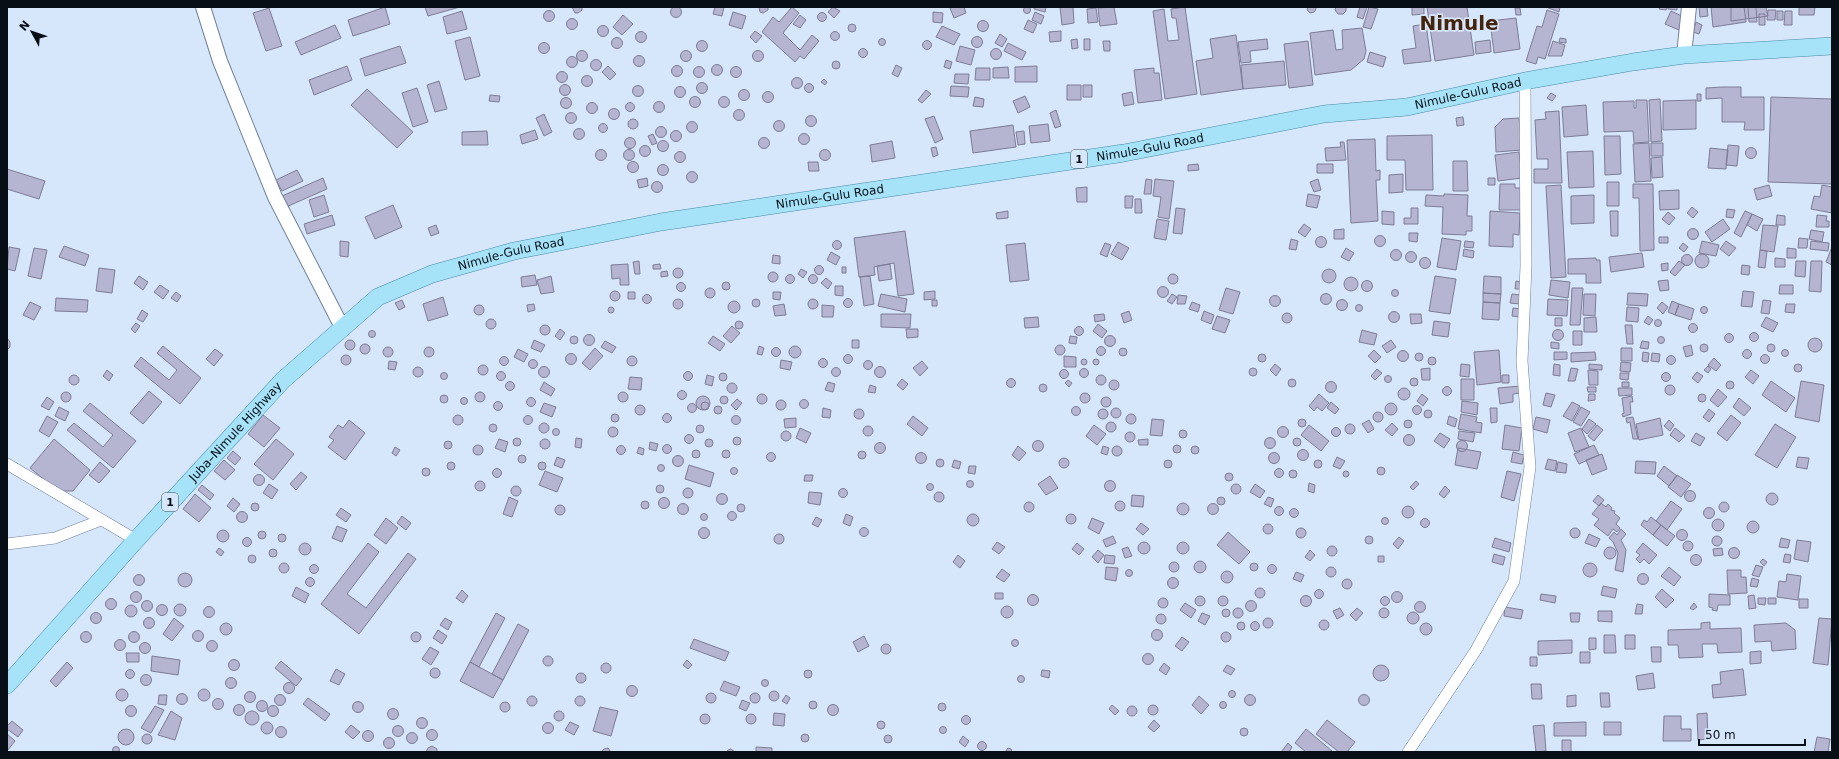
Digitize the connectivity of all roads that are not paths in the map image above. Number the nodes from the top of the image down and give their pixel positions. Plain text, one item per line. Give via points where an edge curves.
1 (203, 7) edge
2 (1689, 7) edge
3 (1832, 46) edge
4 (1684, 55) junction
5 (1525, 81) junction
6 (343, 329) junction
7 (7, 464) edge
8 (101, 520) junction
9 (136, 540) junction
10 (7, 544) edge
11 (7, 685) edge
12 (1408, 752) edge

1 - 6 street via 220,61 275,197
2 - 4 street
3 - 4 main road, Nimule-Gulu Road / 1
4 - 5 main road, Nimule-Gulu Road / 1
5 - 6 main road, Nimule-Gulu Road / 1 via 1407,107 1324,114 1124,153 661,222 514,251 432,274 378,298
5 - 12 street via 1526,266 1522,361 1530,467 1514,581 1476,650
6 - 9 main road, Juba–Nimule Highway / 1 via 283,380
7 - 8 street
8 - 9 street
8 - 10 street via 55,538
9 - 11 main road, Juba–Nimule Highway / 1

